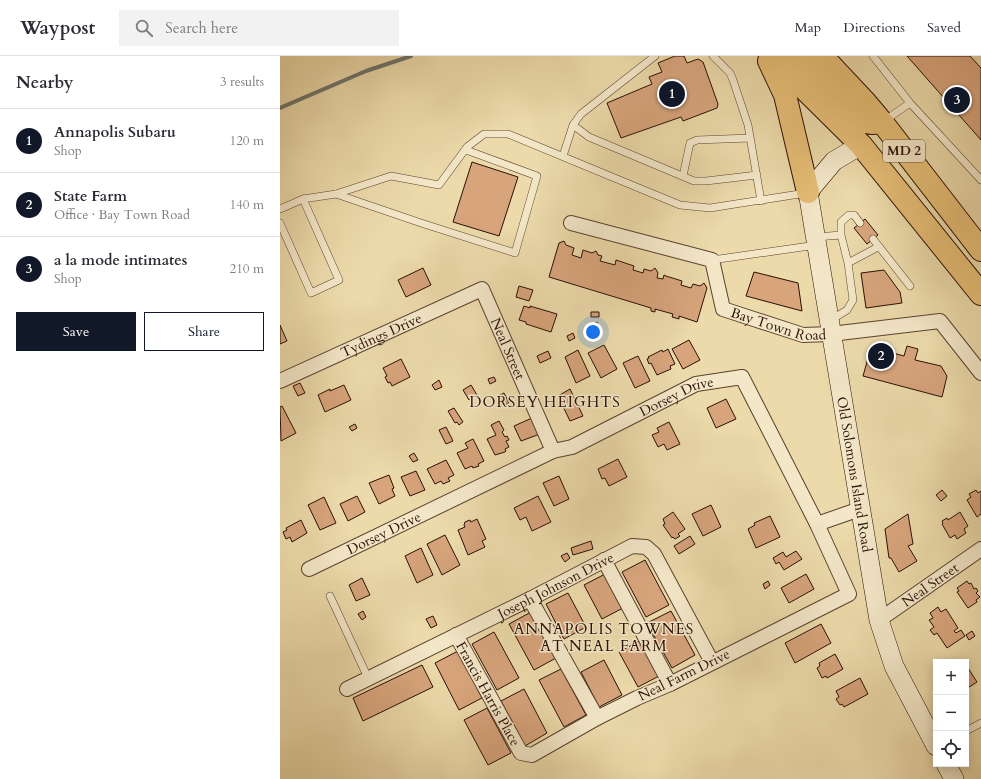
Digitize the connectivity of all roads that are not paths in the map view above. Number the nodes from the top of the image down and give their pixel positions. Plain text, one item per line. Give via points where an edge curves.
1 (655, 56) edge
2 (713, 56) edge
3 (766, 56) edge
4 (771, 56) edge
5 (794, 56) edge
6 (822, 56) edge
7 (873, 56) edge
8 (910, 103) junction
9 (882, 122) junction
10 (573, 125) junction
11 (750, 138) junction
12 (861, 145) junction
13 (466, 150) junction
14 (563, 156) junction
15 (756, 175) junction
16 (683, 176) junction
17 (981, 179) edge
18 (808, 192) junction
19 (336, 194) junction
20 (303, 200) junction
21 (761, 201) junction
22 (280, 209) edge
23 (280, 223) edge
24 (571, 223) dead end
25 (860, 223) dead end
26 (840, 235) junction
27 (873, 239) dead end
28 (816, 241) junction
29 (878, 247) junction
30 (981, 250) edge
31 (712, 260) junction
32 (848, 263) junction
33 (981, 266) edge
34 (910, 286) dead end
35 (482, 289) joint
36 (981, 294) edge
37 (830, 327) junction
38 (981, 373) edge
39 (280, 381) edge
40 (553, 451) junction
41 (860, 510) junction
42 (817, 524) junction
43 (981, 549) edge
44 (604, 560) junction
45 (309, 568) dead end
46 (848, 594) joint
47 (330, 596) dead end
48 (530, 599) junction
49 (880, 620) junction
50 (456, 635) junction
51 (712, 662) junction
52 (368, 678) junction
53 (670, 684) junction
54 (347, 689) dead end
55 (598, 718) junction
56 (981, 723) edge
57 (969, 729) edge
58 (933, 740) edge
59 (521, 753) joint
60 (948, 767) edge
61 (954, 779) edge

1 - 10 lane via 580,114
2 - 11 lane via 730,73 748,124
3 - 18 highway via 785,95
4 - 12 highway, MD 2
5 - 9 highway via 803,62 854,115 864,121
6 - 9 highway, MD 2
7 - 8 lane
8 - 9 lane
8 - 17 lane
9 - 30 highway, MD 2
10 - 14 lane
10 - 16 lane via 589,137
11 - 15 lane
11 - 16 lane via 697,140 690,143
12 - 18 main road via 834,161
12 - 33 highway via 876,145 955,241
12 - 36 highway, MD 2
13 - 14 lane via 484,134 508,134
13 - 19 lane via 440,185 390,176
13 - 19 lane via 537,176 515,254
14 - 21 lane via 680,205 710,208
15 - 16 lane via 706,181 694,181
15 - 21 lane
18 - 21 lane
18 - 28 main road, Old Solomons Island Road
19 - 20 lane
20 - 22 lane
20 - 23 lane via 339,280 311,293
24 - 31 street
25 - 26 lane via 854,215 849,216 840,222
26 - 28 lane
26 - 32 lane
27 - 29 lane
28 - 31 lane
28 - 37 main road, Old Solomons Island Road
29 - 32 lane
29 - 34 lane
31 - 37 street, Bay Town Road via 723,308 803,335
32 - 37 lane via 853,300
35 - 39 street, Tydings Drive
35 - 40 street, Neal Street
37 - 38 street, Bay Town Road via 940,321
37 - 41 main road, Old Solomons Island Road
40 - 42 street, Dorsey Drive via 572,447 696,384 742,377
40 - 45 street, Dorsey Drive
41 - 42 street
41 - 49 main road, Old Solomons Island Road
42 - 46 street, Dorsey Drive
43 - 49 street, Neal Street
44 - 48 street, Joseph Johnson Drive
44 - 51 street, Joseph Johnson Drive via 632,546 646,547 654,554
44 - 53 street
46 - 51 street, Neal Farm Drive
47 - 52 lane
48 - 50 street, Joseph Johnson Drive
48 - 55 street
49 - 58 main road, Old Solomons Island Road via 894,666
50 - 52 street, Joseph Johnson Drive
50 - 59 street, Francis Harris Place
51 - 53 street, Neal Farm Drive
52 - 54 street, Joseph Johnson Drive
53 - 55 street, Neal Farm Drive
55 - 59 street, Neal Farm Drive via 532,755
56 - 57 lane
60 - 61 main road

